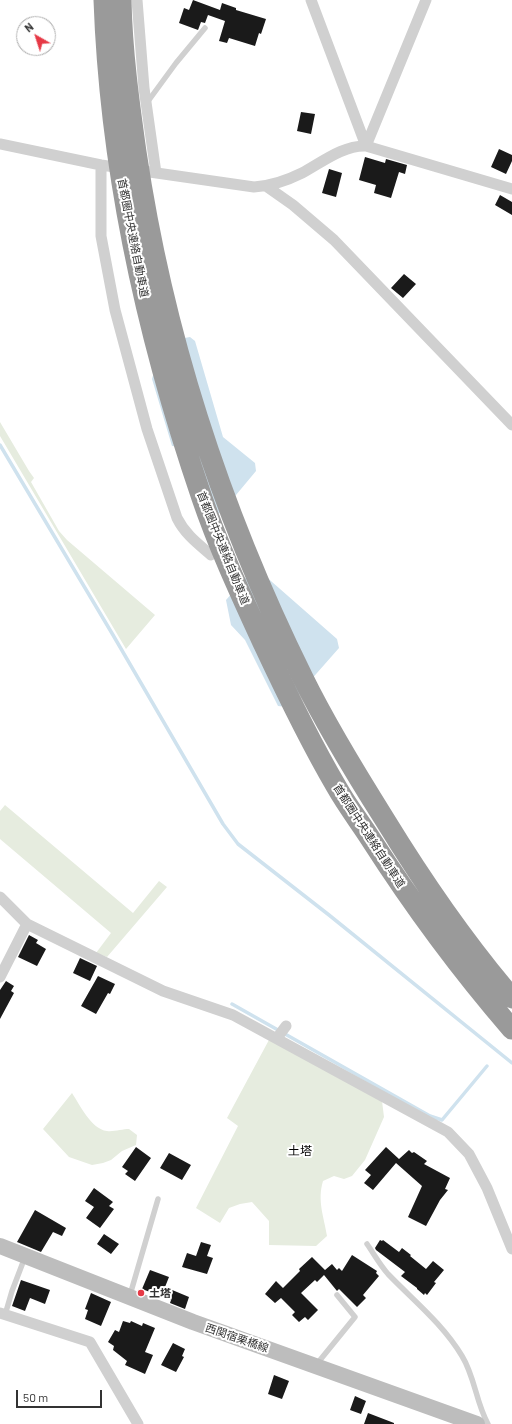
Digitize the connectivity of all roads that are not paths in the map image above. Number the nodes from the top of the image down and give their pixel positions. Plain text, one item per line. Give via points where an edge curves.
1 (104, 0) edge
2 (121, 0) edge
3 (137, 0) edge
4 (311, 0) edge
5 (426, 0) edge
6 (205, 28) dead end
7 (146, 104) junction
8 (0, 144) edge
9 (366, 146) junction
10 (101, 165) junction
11 (156, 173) junction
12 (266, 186) junction
13 (512, 189) edge
14 (512, 425) edge
15 (211, 555) dead end
16 (0, 897) edge
17 (27, 924) junction
18 (0, 977) edge
19 (512, 998) edge
20 (286, 1026) dead end
21 (512, 1029) edge
22 (277, 1037) junction
23 (158, 1199) dead end
24 (367, 1244) dead end
25 (0, 1246) edge
26 (512, 1249) edge
27 (26, 1256) junction
28 (337, 1295) dead end
29 (130, 1298) junction
30 (3, 1314) edge
31 (315, 1366) junction
32 (138, 1424) edge
33 (477, 1424) edge
34 (488, 1424) edge

1 - 21 highway, 首都圏中央連絡自動車道, bridge via 105,40 114,131 128,224 150,323 174,410 206,507 243,599 284,688 336,786 438,939
2 - 19 highway, 首都圏中央連絡自動車道, bridge via 130,110 145,210 163,296 192,404 226,499 262,590 303,679 355,773 408,857 456,926
3 - 7 street
4 - 9 street
5 - 9 street
6 - 7 lane
7 - 11 street
8 - 10 street
9 - 12 street via 348,148 300,174
9 - 13 street
10 - 11 street
10 - 15 street via 101,236 115,310 146,428 181,526 186,534
11 - 12 street via 254,187
12 - 14 street via 334,240
16 - 17 street
17 - 18 street
17 - 22 street via 163,991 233,1015
20 - 22 street
22 - 26 street via 448,1132 469,1154 487,1188
23 - 29 lane
24 - 34 lane via 387,1272 449,1338 463,1357
25 - 27 main road, 西関宿栗橋線
27 - 29 main road, 西関宿栗橋線
27 - 30 lane
28 - 31 lane via 355,1317
29 - 31 main road, 西関宿栗橋線
30 - 32 street via 90,1342
31 - 33 main road, 西関宿栗橋線

